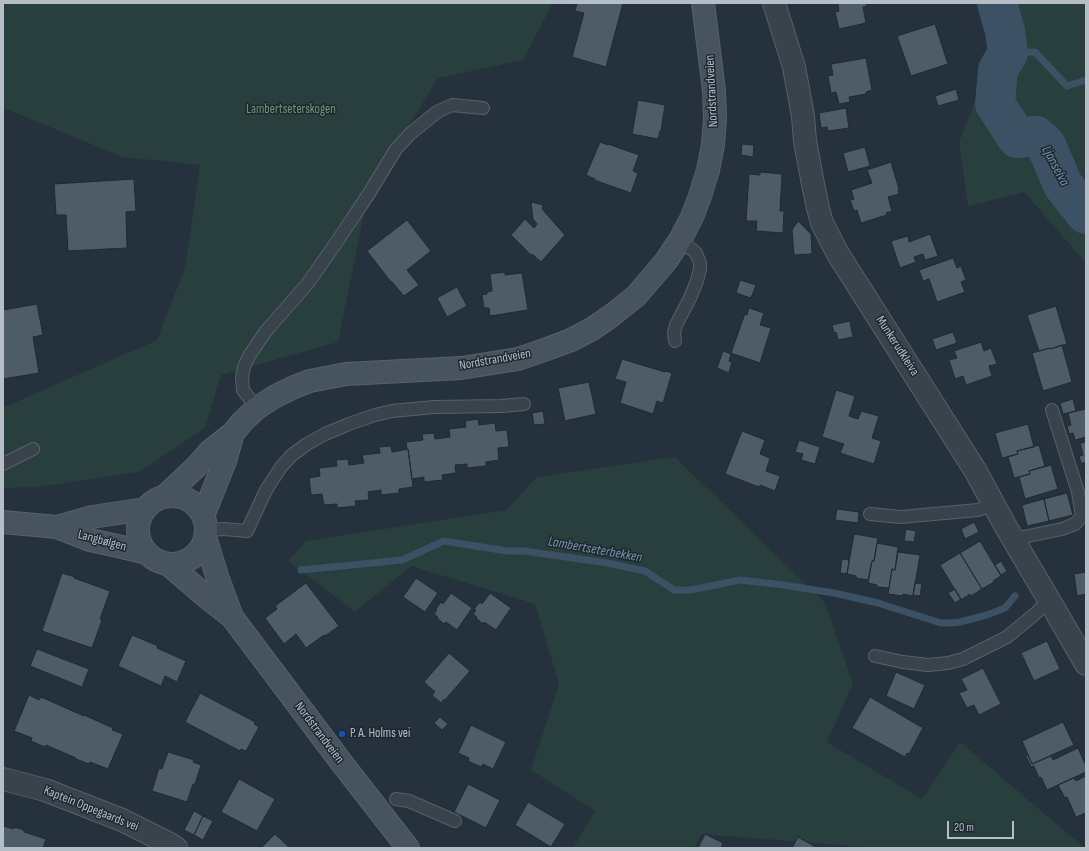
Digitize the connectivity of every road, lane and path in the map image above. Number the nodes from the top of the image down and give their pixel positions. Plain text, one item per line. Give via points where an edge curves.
1 (703, 3) edge
2 (774, 3) edge
3 (483, 108) dead end
4 (680, 240) junction
5 (674, 341) dead end
6 (524, 404) dead end
7 (256, 408) junction
8 (1052, 410) dead end
9 (234, 433) junction
10 (33, 449) dead end
11 (3, 464) edge
12 (164, 497) junction
13 (994, 504) junction
14 (145, 509) junction
15 (870, 514) dead end
16 (3, 522) edge
17 (56, 527) junction
18 (205, 528) junction
19 (1014, 539) junction
20 (147, 553) junction
21 (168, 564) junction
22 (1049, 600) junction
23 (232, 617) junction
24 (876, 656) dead end
25 (1086, 664) edge
26 (3, 779) edge
27 (396, 799) dead end
28 (455, 821) dead end
29 (176, 848) edge
30 (408, 848) edge

1 - 4 main road, Nordstrandveien via 714,91 713,145 700,196
2 - 13 street, Munkerudkleiva via 794,67 805,140 822,223 838,254 968,458
3 - 7 lane via 452,106 437,112 396,149 308,283 266,331 249,356 242,376 243,390
4 - 5 lane via 696,253 700,269 690,298 676,325
4 - 7 main road, Nordstrandveien via 636,296 592,329 571,340 518,359 479,366 346,374 316,380 294,386
6 - 18 lane via 392,411 349,424 325,434 292,455 266,490 247,531
7 - 9 main road, Nordstrandveien
8 - 19 lane via 1078,492 1082,516 1075,524 1062,529
9 - 12 main road, Nordstrandveien via 209,452
9 - 18 main road, Nordstrandveien
10 - 11 lane
12 - 14 main road via 153,501
12 - 18 main road via 184,498 195,505 200,510
13 - 15 lane via 978,510 901,517
13 - 19 street, Munkerudkleiva
14 - 17 main road, Langbølgen via 92,517
14 - 20 main road via 139,521 138,535
16 - 17 main road, Langbølgen
17 - 20 main road, Langbølgen via 90,540
18 - 21 main road via 203,544 195,555 182,562
18 - 23 main road, Nordstrandveien via 217,576
19 - 22 street, Munkerudkleiva
20 - 21 main road
21 - 23 main road, Nordstrandveien
22 - 24 lane via 1006,637 963,659 928,665
22 - 25 street, Munkerudkleiva
23 - 30 main road, Nordstrandveien
26 - 29 street, Kaptein Oppegaards vei via 45,790 122,820
27 - 28 lane via 409,800

